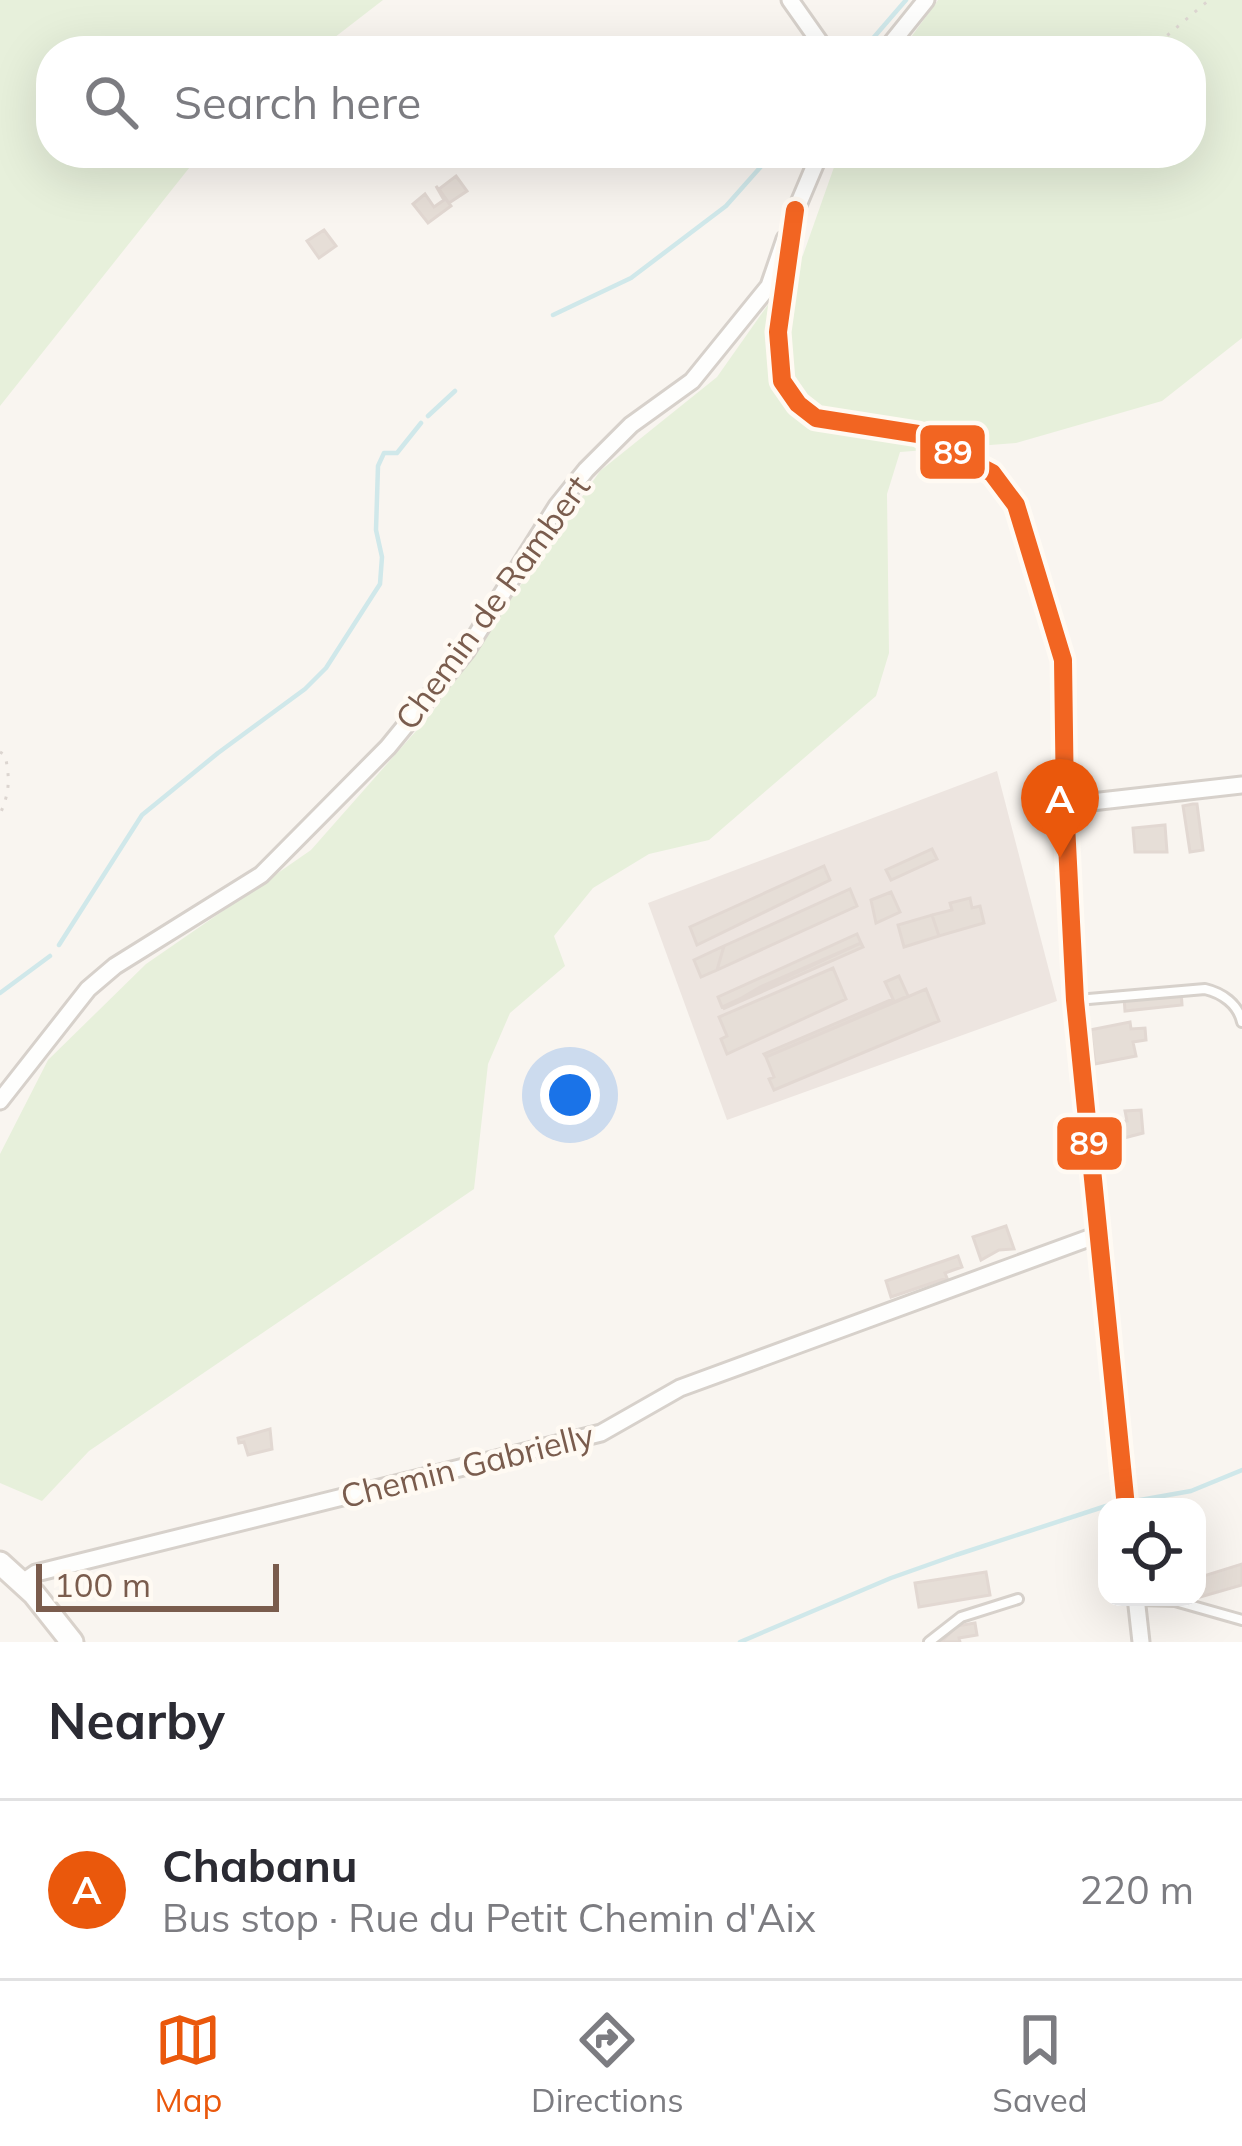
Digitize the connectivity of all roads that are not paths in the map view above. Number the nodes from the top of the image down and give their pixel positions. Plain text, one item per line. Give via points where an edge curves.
1 (790, 0) edge
2 (926, 0) edge
3 (815, 36) edge
4 (897, 36) edge
5 (813, 168) edge
6 (795, 210) junction
7 (1242, 785) edge
8 (1065, 805) junction
9 (1075, 1000) junction
10 (1242, 1022) edge
11 (0, 1101) edge
12 (1100, 1234) junction
13 (1125, 1498) edge
14 (0, 1563) edge
15 (23, 1582) junction
16 (1018, 1598) dead end
17 (1137, 1606) edge
18 (1193, 1606) edge
19 (1242, 1620) edge
20 (72, 1642) edge
21 (929, 1642) edge
22 (1141, 1642) edge

1 - 3 street
2 - 4 street
5 - 6 street, Chemin de Rambert
6 - 8 street via 778,332 782,381 816,418 918,434 962,454 992,473 1016,505 1063,661
6 - 11 street, Chemin de Rambert via 769,286 692,381 586,470 467,650 388,747 261,875 88,989
7 - 8 street
8 - 9 street
9 - 10 lane via 1205,989 1232,1003
9 - 12 street
12 - 13 street
12 - 15 street, Chemin Gabrielly via 680,1388 601,1433
14 - 15 main road
15 - 20 main road
16 - 21 lane via 961,1617
17 - 22 street
18 - 19 lane

